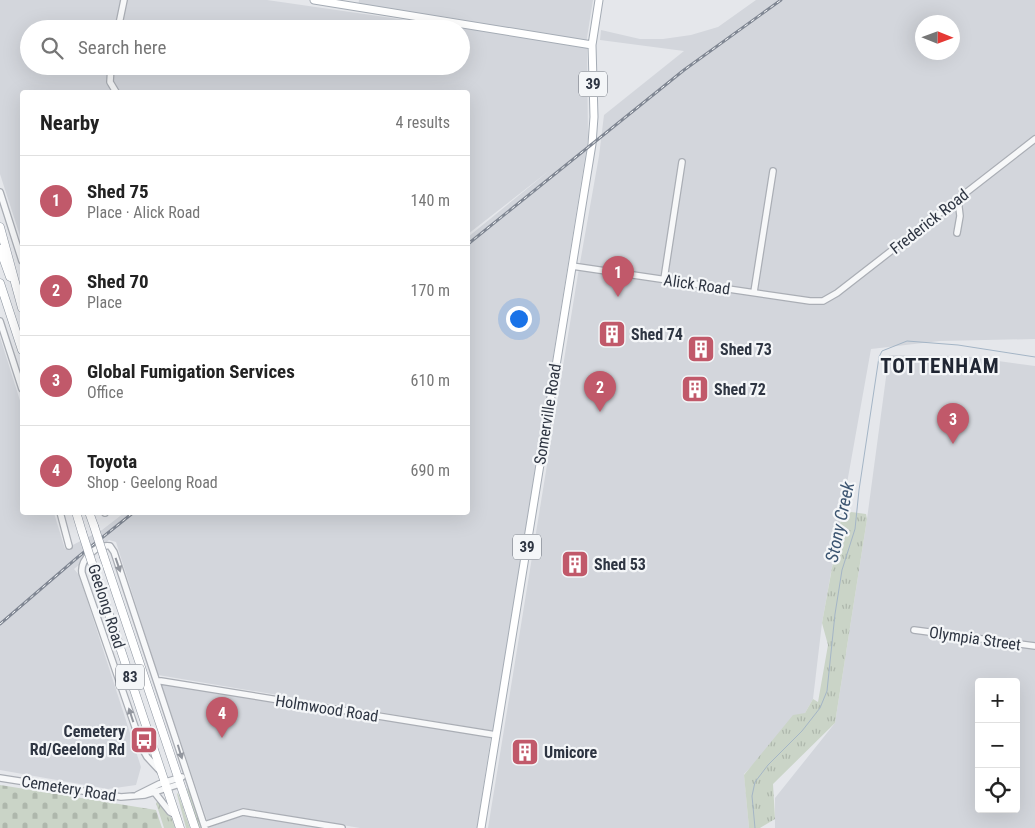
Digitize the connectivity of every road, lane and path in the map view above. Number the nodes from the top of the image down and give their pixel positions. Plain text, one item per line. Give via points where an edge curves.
1 (119, 0) edge
2 (124, 0) edge
3 (314, 0) edge
4 (599, 0) edge
5 (356, 3) edge
6 (120, 17) junction
7 (120, 20) edge
8 (452, 20) edge
9 (470, 23) edge
10 (592, 45) junction
11 (110, 75) edge
12 (115, 90) edge
13 (1035, 139) edge
14 (682, 162) dead end
15 (773, 171) dead end
16 (0, 192) edge
17 (958, 199) junction
18 (0, 227) edge
19 (957, 233) dead end
20 (0, 249) edge
21 (20, 255) edge
22 (572, 266) junction
23 (664, 279) junction
24 (0, 283) edge
25 (17, 292) junction
26 (754, 292) junction
27 (823, 301) joint
28 (20, 302) edge
29 (0, 321) edge
30 (20, 344) edge
31 (20, 383) edge
32 (61, 515) edge
33 (77, 515) edge
34 (90, 515) edge
35 (69, 546) dead end
36 (914, 630) dead end
37 (1035, 646) edge
38 (157, 681) junction
39 (170, 720) junction
40 (162, 730) junction
41 (496, 735) junction
42 (162, 772) junction
43 (187, 775) junction
44 (0, 778) edge
45 (179, 781) junction
46 (166, 785) junction
47 (155, 793) junction
48 (137, 795) junction
49 (176, 815) junction
50 (205, 826) edge
51 (180, 828) edge
52 (194, 828) edge
53 (342, 828) edge
54 (481, 828) edge

1 - 6 street
2 - 6 street
3 - 5 main road
4 - 10 main road, Somerville Road
5 - 8 main road
6 - 7 street
9 - 10 main road
10 - 22 main road, Somerville Road / 39 via 592,140
11 - 12 street
13 - 17 street, Frederick Road
14 - 23 street
15 - 26 street
16 - 21 street
17 - 19 street
17 - 27 street, Frederick Road
18 - 25 highway
20 - 25 highway
22 - 23 street, Alick Road
22 - 41 main road, Somerville Road / 39
23 - 26 street, Alick Road
24 - 30 highway
25 - 28 highway
26 - 27 street, Alick Road
29 - 31 street
32 - 35 street
33 - 42 highway, Geelong Road / 83, bridge
34 - 40 highway, Geelong Road / 83, bridge
36 - 37 street, Olympia Street
38 - 39 street, Geelong Road
38 - 41 street, Holmwood Road
42 -> 38 street, Geelong Road via 145,754 82,573 85,559 103,546 110,546 113,550
39 - 40 street
39 -> 43 street, Geelong Road
40 - 45 highway, Geelong Road / 83
41 - 54 main road, Somerville Road / 39
42 - 46 highway, Geelong Road / 83
43 - 45 street, Cemetery Road
43 - 50 street, Geelong Road
44 - 48 street, Cemetery Road via 112,796
45 - 46 street, Cemetery Road
45 - 52 highway, Geelong Road / 83
46 - 47 street, Cemetery Road
46 - 48 street, Cemetery Road
46 - 49 highway, Geelong Road / 83
47 - 48 street, Cemetery Road
47 - 49 street
49 - 51 highway, Geelong Road / 83
50 - 53 street via 243,812

